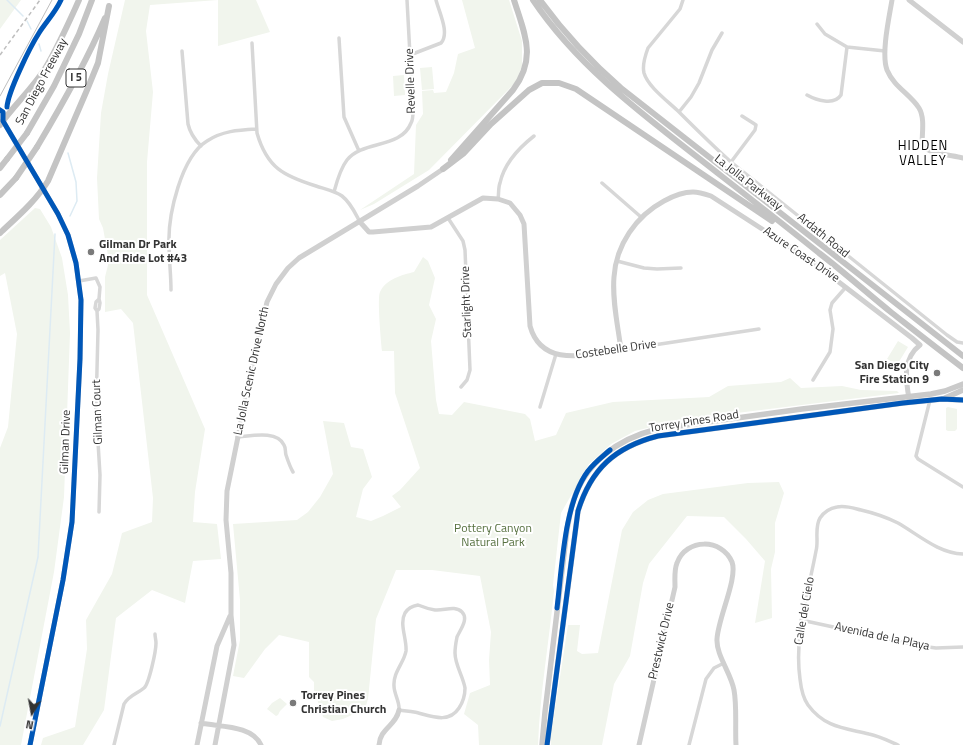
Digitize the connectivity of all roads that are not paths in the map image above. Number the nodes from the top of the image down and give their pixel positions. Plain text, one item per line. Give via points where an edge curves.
1 (80, 0) edge
2 (92, 0) edge
3 (407, 0) edge
4 (436, 0) edge
5 (514, 0) edge
6 (533, 0) edge
7 (540, 0) edge
8 (683, 0) edge
9 (892, 0) edge
10 (909, 0) edge
11 (110, 3) edge
12 (816, 24) dead end
13 (722, 33) dead end
14 (339, 38) dead end
15 (963, 42) edge
16 (252, 43) dead end
17 (847, 47) junction
18 (182, 51) dead end
19 (885, 51) junction
20 (410, 55) junction
21 (807, 95) dead end
22 (0, 110) edge
23 (678, 112) junction
24 (742, 116) dead end
25 (1, 122) edge
26 (256, 129) junction
27 (534, 136) dead end
28 (201, 146) junction
29 (359, 151) junction
30 (963, 158) edge
31 (731, 162) junction
32 (0, 168) edge
33 (443, 169) junction
34 (602, 183) dead end
35 (43, 189) junction
36 (334, 192) junction
37 (0, 195) edge
38 (498, 199) junction
39 (641, 217) junction
40 (448, 218) junction
41 (360, 222) junction
42 (0, 233) edge
43 (812, 247) junction
44 (617, 261) junction
45 (681, 268) dead end
46 (79, 281) junction
47 (846, 287) junction
48 (171, 290) dead end
49 (911, 315) junction
50 (932, 323) junction
51 (759, 329) dead end
52 (963, 343) edge
53 (620, 350) junction
54 (556, 354) junction
55 (963, 356) edge
56 (963, 368) edge
57 (813, 380) dead end
58 (963, 384) edge
59 (461, 387) dead end
60 (963, 390) edge
61 (909, 399) junction
62 (942, 399) junction
63 (930, 400) junction
64 (963, 400) edge
65 (540, 406) dead end
66 (237, 437) junction
67 (293, 472) dead end
68 (963, 487) edge
69 (99, 512) dead end
70 (963, 554) edge
71 (231, 615) junction
72 (801, 620) junction
73 (155, 634) dead end
74 (963, 647) edge
75 (724, 663) junction
76 (399, 710) junction
77 (202, 723) junction
78 (219, 726) junction
79 (30, 745) edge
80 (114, 745) edge
81 (197, 745) edge
82 (215, 745) edge
83 (261, 745) edge
84 (379, 745) edge
85 (542, 745) edge
86 (547, 745) edge
87 (639, 745) edge
88 (689, 745) edge
89 (736, 745) edge
90 (898, 745) edge

1 - 25 highway via 45,68
2 - 32 highway, San Diego Freeway / I 5, bridge via 57,79 27,133
3 - 20 street, Revelle Drive
4 - 20 street via 446,32 445,39
5 - 33 highway via 522,24 528,58 521,79
6 - 43 highway, La Jolla Parkway via 562,39 612,88
7 - 49 highway, La Jolla Parkway via 577,47 621,88
8 - 23 street, Ardath Road via 680,9 648,48 643,67 644,74 652,86
9 - 19 street
10 - 15 street
11 - 35 highway via 93,75
11 - 37 highway, I 5, bridge via 70,91 37,147 16,178
12 - 17 street via 825,34
13 - 23 street via 712,50 700,83
14 - 29 street via 344,117
16 - 26 street
17 - 19 street
17 - 21 street via 841,96 833,101 815,100
18 - 28 street via 189,130
19 - 30 street via 890,76 918,108 922,120 924,148
20 - 29 street, Revelle Drive via 412,123 401,137
22 - 25 street, Gilman Drive
23 - 31 street, Ardath Road
24 - 31 street via 756,125 755,130
25 - 35 street, Gilman Drive
26 - 28 street via 234,130 218,135
26 - 36 street via 263,151 278,170 295,179
27 - 38 street via 525,143 503,174 499,183
28 - 48 street via 182,175 171,217
29 - 36 street, Revelle Drive via 347,160
31 - 50 street, Ardath Road
33 - 41 street, La Jolla Scenic Drive North
33 - 43 highway via 464,153 491,124 530,90 542,83 559,82 576,89
34 - 39 street
35 - 42 highway
35 - 46 street, Gilman Drive via 68,235
36 - 41 street via 354,209
38 - 40 street via 483,198
38 - 54 street, Costebelle Drive via 510,203 524,224 530,326 538,343
39 - 44 street via 631,229
39 - 47 street, Azure Coast Drive via 672,197 693,192 711,196 810,260
40 - 41 street via 427,228 373,232 369,232
40 - 59 street, Starlight Drive via 463,241 465,250 470,370 467,380
41 - 66 street, La Jolla Scenic Drive North via 300,258 288,268 276,284 267,302
43 - 56 highway, La Jolla Parkway
44 - 45 street via 657,269
44 - 53 street via 613,291
46 - 69 street, Gilman Court via 96,278 100,287 99,299 95,305 98,342 96,409 100,475
46 - 79 street, Gilman Drive via 81,323 72,522
47 - 57 street via 832,303 830,310 833,329 830,352
47 - 61 street, Azure Coast Drive via 920,346 908,363 906,373
49 - 50 highway via 924,323
49 - 55 highway, La Jolla Parkway
50 - 52 street, Ardath Road
51 - 53 street, Costebelle Drive
53 - 54 street, Costebelle Drive via 568,357
54 - 65 street
58 - 61 main road, Torrey Pines Road
60 - 62 main road
61 - 63 main road, Torrey Pines Road
61 - 85 main road, Torrey Pines Road via 802,409 657,429 623,441 598,459 587,472 571,509
61 - 86 main road, Torrey Pines Road via 658,436 624,448 603,465 583,495 578,511
62 - 63 main road, Torrey Pines Road
62 - 64 main road, Torrey Pines Road
63 - 68 street via 916,456
66 - 67 street via 267,435 281,440
66 - 71 street, La Jolla Scenic Drive North via 226,503
70 - 72 street, Calle del Cielo via 930,544 898,523 880,515 845,506 830,509 820,518 817,529 817,549
71 - 77 street, La Jolla Scenic Drive North via 217,646
71 - 78 street, La Jolla Scenic Drive North via 234,645
72 - 74 street, Avenida de la Playa via 921,646
72 - 90 street, Calle del Cielo via 799,670 802,690 808,704 820,718 830,724 871,734
73 - 80 street via 156,644 149,680 146,686 131,695 124,704
75 - 87 street, Prestwick Drive via 717,640 718,626 734,573 732,562 720,548 696,544 687,549 677,563 675,587
75 - 88 street via 714,668 706,679
75 - 89 street via 734,691
76 - 76 street via 394,686 395,675 406,651 403,621 405,613 418,605 434,610 456,608 462,612 465,621 457,637 455,653 465,689 463,703 458,711 449,717 437,718
76 - 84 street via 392,724 382,732
77 - 78 street
77 - 81 street, La Jolla Scenic Drive North
78 - 82 street, La Jolla Scenic Drive North
78 - 83 street via 250,733

